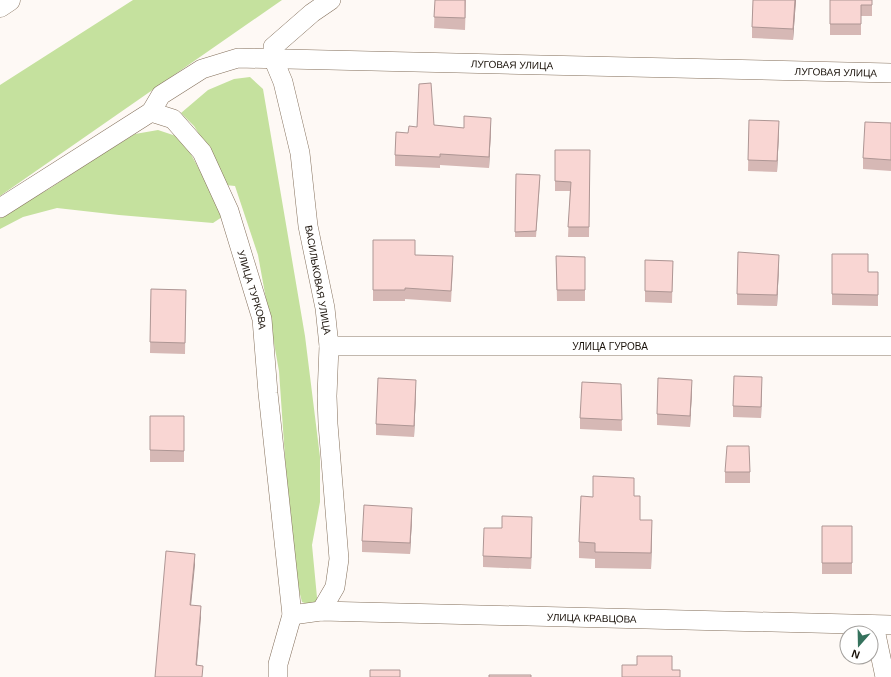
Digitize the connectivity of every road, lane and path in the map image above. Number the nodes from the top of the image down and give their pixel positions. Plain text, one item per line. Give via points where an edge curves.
1 (9, 0) edge
2 (331, 0) edge
3 (0, 6) edge
4 (273, 58) junction
5 (891, 73) edge
6 (151, 112) junction
7 (0, 208) edge
8 (329, 346) junction
9 (891, 346) edge
10 (321, 611) junction
11 (292, 615) junction
12 (882, 625) edge
13 (278, 677) edge
14 (885, 677) edge

1 - 3 main road
2 - 4 street via 312,13 273,48
4 - 5 street, ЛУГОВАЯ УЛИЦА
4 - 6 street, ЛУГОВАЯ УЛИЦА via 238,58 202,69 161,95
4 - 8 street, ВАСИЛЬКОВАЯ УЛИЦА via 283,82 300,153 308,226 325,308
6 - 7 street
6 - 11 street, УЛИЦА ТУРКОВА via 173,119 202,152 229,211 262,319
8 - 9 street, УЛИЦА ГУРОВА
8 - 10 street, ВАСИЛЬКОВАЯ УЛИЦА via 328,424 339,559 335,587
10 - 11 street, УЛИЦА КРАВЦОВА
10 - 12 street, УЛИЦА КРАВЦОВА
11 - 13 street, УЛИЦА ТУРКОВА via 278,664
12 - 14 street

